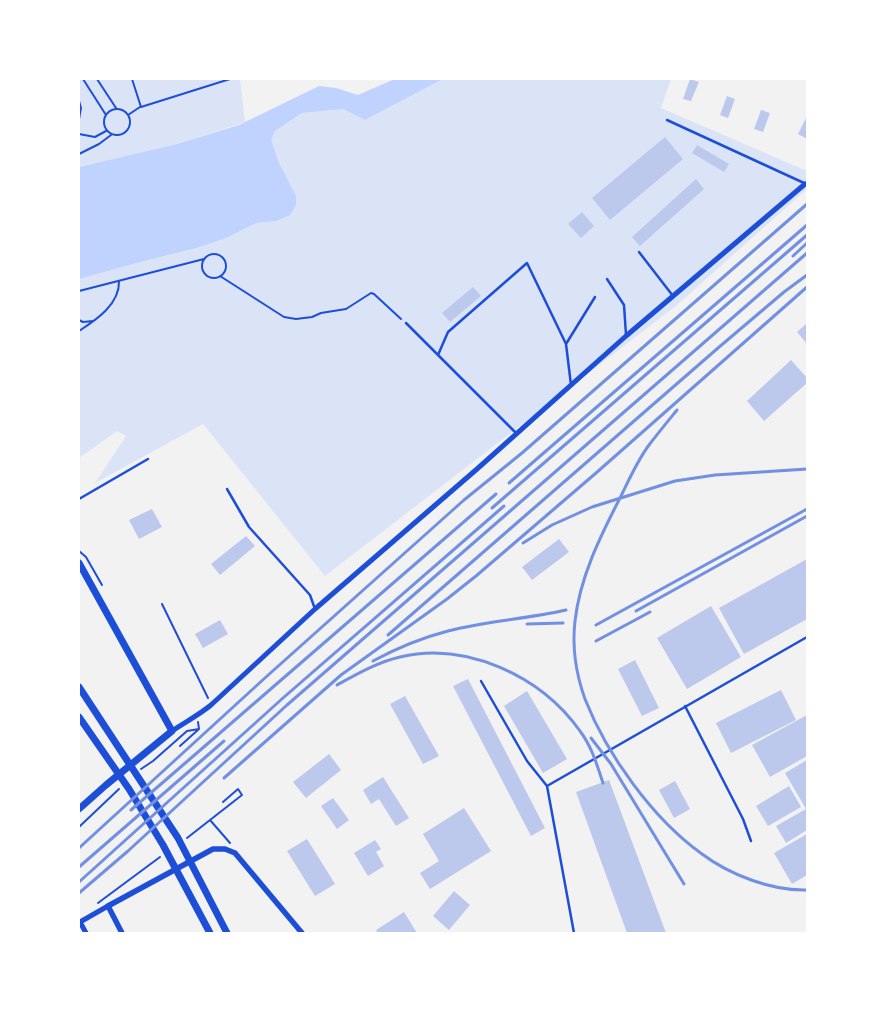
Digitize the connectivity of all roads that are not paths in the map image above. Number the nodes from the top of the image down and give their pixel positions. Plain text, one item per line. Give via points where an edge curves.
1 (667, 120) dead end
2 (805, 184) joint
3 (639, 252) dead end
4 (606, 279) dead end
5 (672, 296) junction
6 (595, 297) dead end
7 (406, 323) road end
8 (626, 336) junction
9 (566, 344) junction
10 (438, 355) junction
11 (571, 386) junction
12 (517, 434) junction
13 (148, 459) dead end
14 (227, 489) dead end
15 (79, 499) edge
16 (79, 562) edge
17 (315, 609) junction
18 (807, 637) edge
19 (481, 681) dead end
20 (79, 687) edge
21 (685, 706) junction
22 (79, 717) edge
23 (172, 731) junction
24 (547, 786) junction
25 (79, 809) edge
26 (751, 841) dead end
27 (108, 906) junction
28 (86, 933) edge
29 (122, 933) edge
30 (210, 933) edge
31 (227, 933) edge
32 (302, 933) edge
33 (574, 933) edge

1 - 2 lane
2 - 5 street
3 - 5 lane
4 - 8 lane via 624,305
5 - 8 street
6 - 9 lane
7 - 10 lane
8 - 11 street
9 - 10 lane via 527,263 448,332
9 - 11 lane
10 - 12 lane
11 - 12 street
12 - 17 street
13 - 15 lane
14 - 17 lane via 249,527 310,595
16 - 23 main road
17 - 23 street via 211,705
18 - 21 lane
19 - 24 lane via 527,761
20 - 31 main road via 178,838
21 - 24 lane
21 - 26 lane
22 - 30 main road via 134,797
23 - 25 main road
24 - 33 lane
27 - 28 street via 80,922
27 - 29 street
27 - 32 street via 212,849 220,848 235,854

